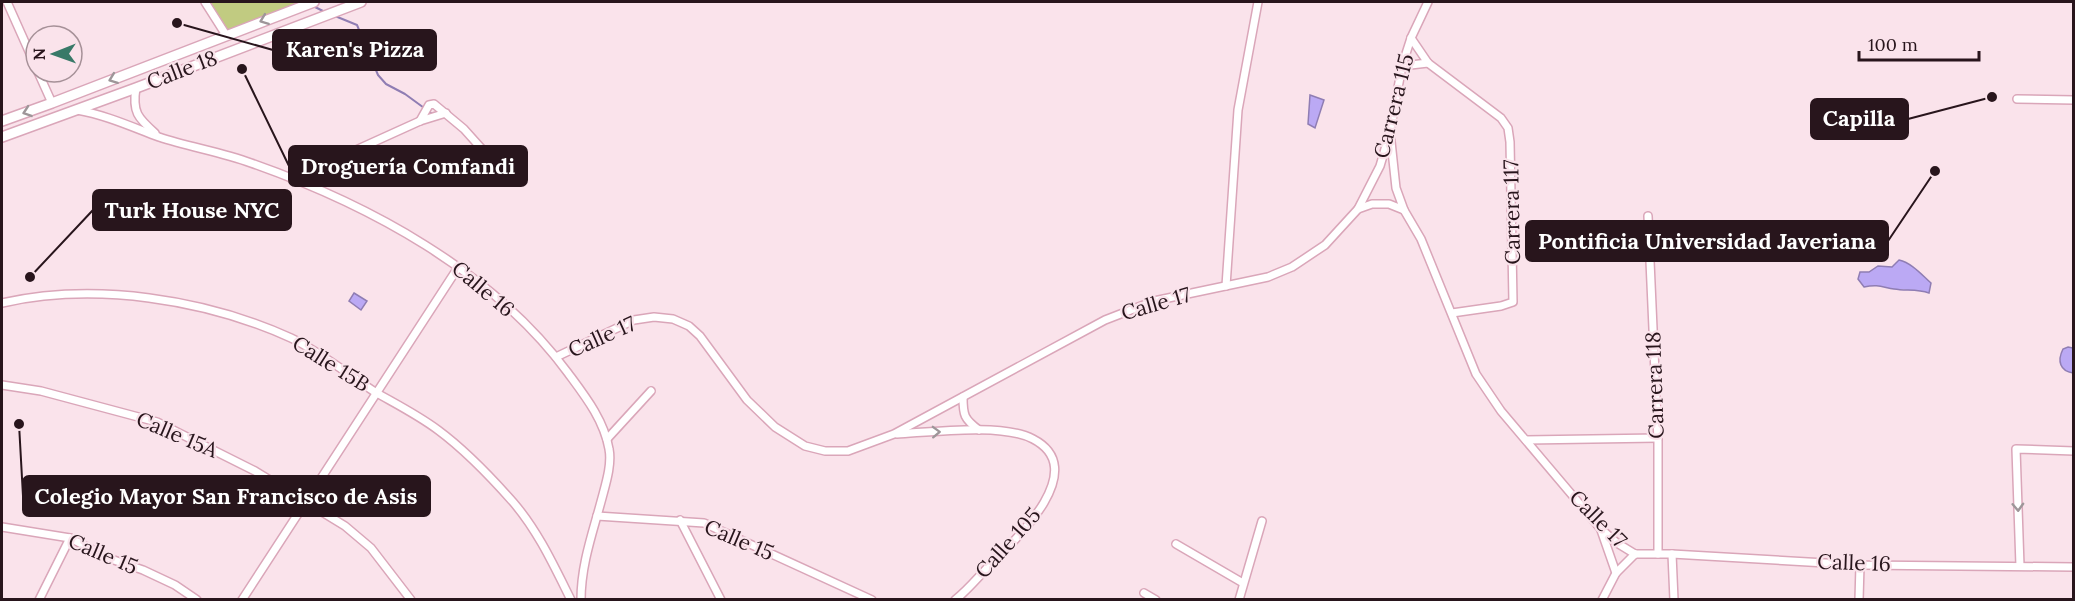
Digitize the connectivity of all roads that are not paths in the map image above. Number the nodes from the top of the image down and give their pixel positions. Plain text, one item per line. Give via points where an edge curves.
1 (7, 2) edge
2 (205, 2) edge
3 (314, 2) edge
4 (361, 2) edge
5 (1258, 2) edge
6 (1428, 2) edge
7 (226, 35) junction
8 (1412, 38) junction
9 (24, 40) edge
10 (1428, 63) junction
11 (1402, 66) junction
12 (43, 84) edge
13 (136, 88) junction
14 (2017, 99) dead end
15 (2073, 100) edge
16 (52, 103) junction
17 (77, 110) junction
18 (443, 114) junction
19 (421, 120) junction
20 (2, 121) edge
21 (1390, 132) junction
22 (2, 137) edge
23 (159, 137) junction
24 (507, 177) dead end
25 (292, 179) junction
26 (1358, 209) junction
27 (1404, 210) junction
28 (1647, 216) dead end
29 (459, 266) junction
30 (1226, 286) junction
31 (2, 303) edge
32 (1452, 313) junction
33 (556, 357) junction
34 (2, 385) edge
35 (651, 391) dead end
36 (376, 392) junction
37 (963, 397) junction
38 (978, 430) junction
39 (894, 434) junction
40 (1658, 438) junction
41 (607, 439) junction
42 (1526, 440) junction
43 (2073, 451) edge
44 (306, 503) junction
45 (597, 516) junction
46 (680, 520) junction
47 (1262, 521) dead end
48 (2, 527) edge
49 (1600, 528) junction
50 (70, 538) junction
51 (1176, 544) dead end
52 (1635, 554) junction
53 (1658, 554) junction
54 (1671, 554) junction
55 (1860, 565) junction
56 (2020, 566) junction
57 (2073, 567) edge
58 (1616, 573) junction
59 (1242, 583) junction
60 (1144, 593) dead end
61 (956, 599) edge
62 (39, 600) edge
63 (197, 600) edge
64 (242, 600) edge
65 (411, 600) edge
66 (571, 600) edge
67 (581, 600) edge
68 (721, 600) edge
69 (872, 600) edge
70 (1156, 600) edge
71 (1239, 600) edge
72 (1602, 600) edge
73 (1674, 600) edge
74 (1859, 600) edge

1 - 9 street
2 - 7 street
3 -> 7 main road, Calle 18
4 - 13 main road, Calle 18
5 - 30 street via 1238,110
6 - 8 street, Carrera 115
7 -> 16 main road, Calle 18
8 - 10 street, Carrera 117
8 - 11 street, Carrera 115
10 - 11 street
10 - 32 street, Carrera 117 via 1501,118 1508,128 1510,142 1513,302
11 - 21 street, Carrera 115
12 - 16 street
13 - 17 main road, Calle 18
13 - 23 street via 135,110
14 - 15 street
16 -> 20 main road, Calle 18
17 - 22 main road, Calle 18
17 - 23 street, Calle 16 via 96,113
18 - 19 street
18 - 19 street via 434,104 429,105
18 - 24 street via 464,129
19 - 25 street
21 - 26 street, Carrera 115 via 1380,166
21 - 27 street, Calle 17 via 1396,188
23 - 25 street, Calle 16 via 249,162
25 - 29 street, Calle 16 via 375,216
26 - 27 street via 1389,204
26 - 30 street, Calle 17 via 1325,245 1293,267
27 - 32 street, Calle 17 via 1421,239
28 - 40 street, Carrera 118
29 - 33 street, Calle 16
29 - 36 street
30 - 37 street, Calle 17 via 1154,301 1105,320
31 - 36 street, Calle 15B via 69,295 163,300 201,307 293,339
32 - 42 street, Calle 17 via 1476,374
33 - 39 street, Calle 17 via 634,320 674,319 700,336 747,400 768,421 806,446 848,451
33 - 41 street, Calle 16 via 588,400
34 - 44 street, Calle 15A via 41,391 157,422 255,471
35 - 41 street
36 - 44 street
36 - 66 street, Calle 15B via 437,429 477,464 514,504 542,543
37 - 38 street via 963,414
37 - 39 street, Calle 17
39 -> 38 street, Calle 105
38 - 61 street, Calle 105 via 1016,433 1033,439 1045,447 1053,461 1055,478 1049,496 1018,538
40 - 42 street
40 - 53 street, Carrera 118
41 - 45 street, Calle 16 via 607,477
42 - 49 street, Calle 17
43 -> 56 street via 2016,449
44 - 64 street
44 - 65 street, Calle 15A via 345,526 371,548
45 - 46 street, Calle 15
45 - 67 street, Calle 16 via 583,566
46 - 68 street
46 - 69 street, Calle 15 via 719,529
47 - 59 street
48 - 50 street, Calle 15
49 - 52 street, Calle 17
49 - 58 street
50 - 62 street
50 - 63 street, Calle 15 via 175,585
51 - 59 street
52 - 53 street, Calle 16
52 - 58 street
53 - 54 street, Calle 16
54 - 55 street, Calle 16
54 - 73 street
55 - 56 street, Calle 16
55 - 74 street
56 - 57 street, Calle 16
58 - 72 street
59 - 71 street
60 - 70 street

